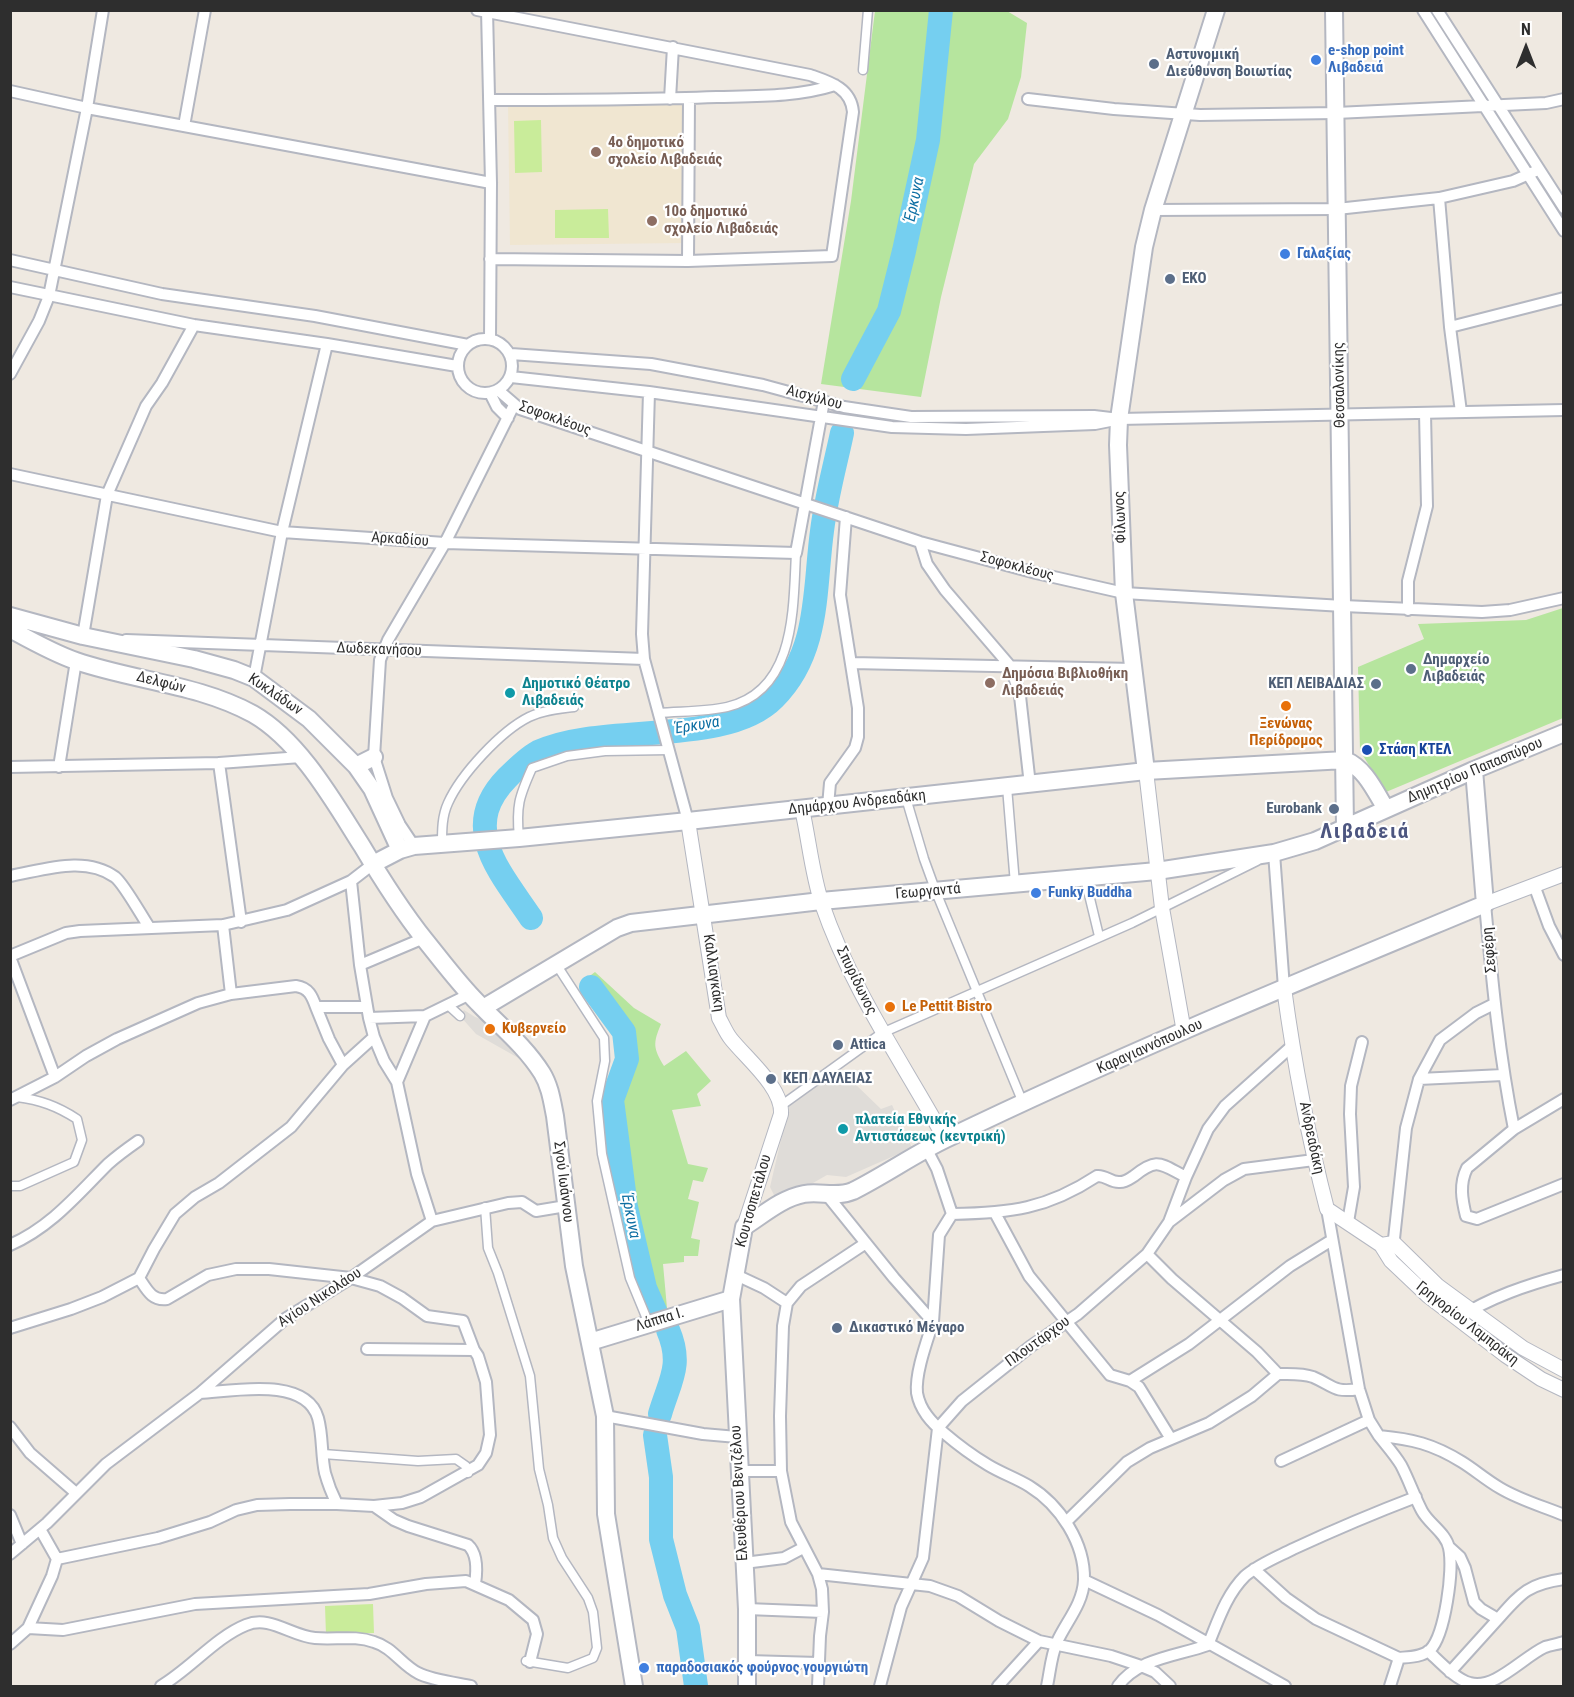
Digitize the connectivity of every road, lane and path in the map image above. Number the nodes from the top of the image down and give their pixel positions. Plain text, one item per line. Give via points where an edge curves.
1 (103, 10) edge
2 (205, 10) edge
3 (868, 10) edge
4 (1216, 10) edge
5 (1334, 10) edge
6 (1423, 10) edge
7 (1437, 10) edge
8 (484, 11) edge
9 (673, 47) junction
10 (863, 70) dead end
11 (835, 85) junction
12 (10, 91) edge
13 (690, 98) junction
14 (670, 99) junction
15 (1028, 99) dead end
16 (1563, 99) edge
17 (489, 100) junction
18 (1485, 106) junction
19 (1499, 106) junction
20 (87, 108) junction
21 (1336, 113) junction
22 (1183, 114) junction
23 (184, 126) junction
24 (1538, 170) junction
25 (1528, 176) junction
26 (491, 183) junction
27 (1439, 198) junction
28 (1563, 208) edge
29 (1337, 209) junction
30 (1153, 210) junction
31 (1563, 231) edge
32 (490, 259) junction
33 (10, 260) edge
34 (688, 261) junction
35 (55, 271) junction
36 (10, 287) edge
37 (49, 296) junction
38 (1563, 298) edge
39 (194, 325) junction
40 (1450, 327) junction
41 (490, 339) junction
42 (327, 344) junction
43 (468, 345) junction
44 (511, 354) junction
45 (458, 366) junction
46 (10, 374) edge
47 (511, 377) junction
48 (494, 391) junction
49 (649, 392) junction
50 (824, 401) junction
51 (514, 405) junction
52 (1563, 410) edge
53 (1461, 412) junction
54 (1425, 413) junction
55 (1340, 415) junction
56 (821, 417) junction
57 (508, 418) junction
58 (1119, 419) junction
59 (646, 451) junction
60 (10, 474) edge
61 (106, 495) junction
62 (805, 504) junction
63 (843, 516) junction
64 (282, 532) junction
65 (920, 542) junction
66 (445, 543) junction
67 (644, 550) junction
68 (796, 553) junction
69 (1124, 593) junction
70 (1563, 598) edge
71 (1343, 606) junction
72 (1408, 610) junction
73 (10, 616) edge
74 (10, 629) edge
75 (83, 636) junction
76 (116, 643) junction
77 (259, 645) junction
78 (382, 650) junction
79 (644, 659) junction
80 (76, 661) junction
81 (852, 663) junction
82 (1011, 667) junction
83 (1134, 669) junction
84 (254, 678) junction
85 (574, 707) dead end
86 (659, 717) junction
87 (1563, 733) edge
88 (669, 750) junction
89 (301, 756) junction
90 (374, 757) junction
91 (1346, 760) junction
92 (219, 763) junction
93 (10, 766) edge
94 (356, 766) junction
95 (59, 767) junction
96 (1474, 770) junction
97 (1146, 771) junction
98 (1030, 784) junction
99 (1007, 787) junction
100 (906, 798) junction
101 (828, 806) junction
102 (802, 809) junction
103 (1386, 809) junction
104 (688, 821) junction
105 (1345, 828) junction
106 (519, 838) junction
107 (442, 844) junction
108 (407, 848) junction
109 (1274, 853) junction
110 (373, 864) junction
111 (1156, 871) junction
112 (1563, 874) edge
113 (10, 876) edge
114 (1085, 878) junction
115 (351, 881) junction
116 (1015, 885) junction
117 (1534, 885) junction
118 (936, 892) junction
119 (821, 901) junction
120 (1485, 904) junction
121 (1162, 908) junction
122 (704, 914) junction
123 (241, 922) junction
124 (223, 925) junction
125 (149, 927) junction
126 (1099, 936) junction
127 (424, 938) junction
128 (1563, 955) edge
129 (10, 956) edge
130 (556, 964) junction
131 (360, 965) junction
132 (1284, 988) junction
133 (977, 990) junction
134 (231, 993) junction
135 (470, 994) junction
136 (1494, 1004) junction
137 (448, 1005) junction
138 (316, 1007) junction
139 (483, 1008) junction
140 (368, 1013) junction
141 (425, 1016) junction
142 (460, 1016) dead end
143 (1184, 1032) junction
144 (882, 1033) junction
145 (374, 1037) junction
146 (1362, 1042) dead end
147 (1292, 1046) junction
148 (343, 1065) junction
149 (1503, 1075) junction
150 (55, 1077) junction
151 (1419, 1079) junction
152 (397, 1082) junction
153 (14, 1098) edge
154 (1563, 1099) edge
155 (1023, 1103) junction
156 (782, 1105) junction
157 (1514, 1129) junction
158 (945, 1139) junction
159 (138, 1141) dead end
160 (927, 1150) junction
161 (1314, 1160) junction
162 (1186, 1177) junction
163 (1563, 1184) edge
164 (10, 1186) edge
165 (827, 1195) junction
166 (566, 1206) junction
167 (485, 1207) junction
168 (1327, 1209) junction
169 (995, 1213) junction
170 (952, 1214) junction
171 (432, 1221) junction
172 (1170, 1222) junction
173 (1348, 1222) junction
174 (744, 1227) junction
175 (1332, 1240) junction
176 (866, 1243) junction
177 (1388, 1244) junction
178 (10, 1245) edge
179 (1147, 1254) junction
180 (734, 1274) junction
181 (1563, 1275) edge
182 (140, 1278) junction
183 (351, 1278) junction
184 (731, 1299) junction
185 (787, 1303) junction
186 (1471, 1309) junction
187 (1458, 1318) junction
188 (1065, 1321) junction
189 (1222, 1321) junction
190 (933, 1322) junction
191 (649, 1324) junction
192 (10, 1328) edge
193 (590, 1342) junction
194 (367, 1349) dead end
195 (474, 1350) junction
196 (1563, 1370) edge
197 (1278, 1374) junction
198 (1130, 1381) junction
199 (1359, 1389) junction
200 (1563, 1390) edge
201 (200, 1393) junction
202 (605, 1416) junction
203 (1368, 1420) junction
204 (10, 1427) edge
205 (938, 1428) junction
206 (1379, 1436) junction
207 (737, 1437) junction
208 (1171, 1439) junction
209 (324, 1454) junction
210 (1281, 1461) dead end
211 (739, 1471) junction
212 (781, 1472) junction
213 (468, 1473) junction
214 (76, 1493) junction
215 (1416, 1497) junction
216 (337, 1504) junction
217 (374, 1506) junction
218 (10, 1515) edge
219 (1563, 1515) edge
220 (1066, 1522) junction
221 (40, 1529) junction
222 (22, 1544) junction
223 (1449, 1546) junction
224 (803, 1548) junction
225 (10, 1554) edge
226 (57, 1559) junction
227 (744, 1563) junction
228 (1254, 1569) junction
229 (818, 1574) junction
230 (1563, 1579) edge
231 (1084, 1580) junction
232 (475, 1584) junction
233 (909, 1584) junction
234 (747, 1609) junction
235 (823, 1612) junction
236 (1498, 1619) junction
237 (28, 1628) junction
238 (1039, 1641) junction
239 (1563, 1642) edge
240 (10, 1644) edge
241 (1056, 1644) junction
242 (1208, 1645) junction
243 (1428, 1651) junction
244 (1399, 1658) junction
245 (748, 1661) junction
246 (528, 1662) joint
247 (818, 1663) junction
248 (1141, 1666) junction
249 (1450, 1672) junction
250 (161, 1686) edge
251 (471, 1686) edge
252 (634, 1686) edge
253 (747, 1686) edge
254 (818, 1686) edge
255 (880, 1686) edge
256 (998, 1686) edge
257 (1047, 1686) edge
258 (1118, 1686) edge
259 (1170, 1686) edge
260 (1285, 1686) edge
261 (1390, 1686) edge

1 - 20 street
2 - 23 street
3 - 10 street
4 - 22 main road, Φίλωνος
5 - 21 main road, Θεσσαλονίκης
6 - 18 street
7 - 19 street
8 - 9 street
8 - 17 street
9 - 11 street via 810,75
9 - 14 street
11 - 13 street via 788,94
11 - 34 street via 852,101 853,112 832,256
12 - 20 street
13 - 14 street
13 - 34 street
14 - 17 street
15 - 22 street
16 - 19 street
17 - 26 street
18 - 19 street
18 - 21 street
18 - 25 street
19 - 24 street
20 - 23 street
20 - 35 street
21 - 22 street
21 - 29 main road, Θεσσαλονίκης
22 - 30 main road, Φίλωνος
23 - 26 street
24 - 25 street
24 - 28 street
25 - 27 street
25 - 31 street
26 - 32 street
27 - 29 street
27 - 40 street
29 - 30 street
29 - 55 main road, Θεσσαλονίκης
30 - 58 main road, Φίλωνος
32 - 34 street
32 - 41 street
33 - 35 street
35 - 37 street
35 - 43 street via 162,294 315,316
36 - 37 street
37 - 39 street
37 - 46 street
38 - 40 street
39 - 42 street
39 - 61 street via 146,406
40 - 53 street
41 - 43 street via 478,339
41 - 44 street
42 - 45 street
42 - 64 street
43 - 45 street via 460,354
44 - 47 street
44 - 50 street, Αισχύλου via 651,364
45 - 48 street via 460,378 468,388 480,393
47 - 48 street
47 - 49 street, Αισχύλου
48 - 51 street, Σοφοκλέους
48 - 57 street, Σοφοκλέους via 497,407
49 - 56 street, Αισχύλου
49 - 59 street
50 - 56 street
50 - 58 street, Αισχύλου via 910,417
51 - 57 street
51 - 59 street, Σοφοκλέους
52 - 53 street, Αισχύλου
53 - 54 street, Αισχύλου
54 - 55 street, Αισχύλου
54 - 72 street via 1427,506 1408,581
55 - 58 street, Αισχύλου
55 - 71 main road, Θεσσαλονίκης
56 - 58 street, Αισχύλου via 892,427 966,429 1095,424
56 - 62 street
57 - 66 street
58 - 69 main road, Φίλωνος
59 - 62 street, Σοφοκλέους
59 - 67 street
60 - 61 street, Αρκαδίου
61 - 64 street, Αρκαδίου
61 - 75 street
62 - 63 street, Σοφοκλέους
62 - 68 street
63 - 65 street, Σοφοκλέους
63 - 81 street via 840,595
64 - 66 street, Αρκαδίου
64 - 77 street
65 - 69 street, Σοφοκλέους
65 - 82 street via 927,564 945,590
66 - 67 street, Αρκαδίου
66 - 78 street
67 - 68 street, Αρκαδίου
67 - 79 street
68 - 86 street via 790,634 778,666 764,687 729,706
69 - 71 street, Σοφοκλέους
69 - 83 main road, Φίλωνος
70 - 72 street, Σοφοκλέους via 1497,611
71 - 72 street, Σοφοκλέους
71 - 91 main road, Θεσσαλονίκης
73 - 75 main road
74 - 80 main road, Δελφών
75 - 76 main road, Κυκλάδων
76 - 77 street, Δωδεκανήσου via 130,639
76 - 84 main road, Κυκλάδων via 194,659
77 - 78 street, Δωδεκανήσου
77 - 84 street
78 - 79 street, Δωδεκανήσου
78 - 90 street
79 - 86 street
80 - 89 main road, Δελφών via 228,702 255,716
80 - 95 street
81 - 82 street
81 - 101 street via 858,737 855,748 830,783
82 - 83 street
82 - 98 street via 1020,696
83 - 97 main road, Φίλωνος
84 - 94 main road, Κυκλάδων via 309,718
85 - 107 street via 527,717 490,746 448,803 442,820
86 - 88 street
87 - 96 main road, Δημητρίου Παπασπύρου
88 - 104 street
88 - 106 street via 605,751 567,756 532,768 517,811
89 - 92 street
89 - 110 main road, Σγού Ιωάννου via 325,786
90 - 94 main road
90 - 108 street
91 - 97 main road, Δημάρχου Ανδρεαδάκη
91 - 103 main road via 1362,770
91 - 105 main road, Θεσσαλονίκης
92 - 95 street
92 - 123 street
93 - 95 street
94 - 108 main road, Κυκλάδων
96 - 103 main road, Δημητρίου Παπασπύρου
96 - 120 main road, Σεφέρη
97 - 98 main road, Δημάρχου Ανδρεαδάκη
97 - 111 street, Φίλωνος
98 - 99 main road, Δημάρχου Ανδρεαδάκη
99 - 100 main road, Δημάρχου Ανδρεαδάκη
99 - 116 street
100 - 101 main road, Δημάρχου Ανδρεαδάκη
100 - 118 street
101 - 102 main road, Δημάρχου Ανδρεαδάκη
102 - 104 main road, Δημάρχου Ανδρεαδάκη
102 - 119 street, Σπυρίδωνος
103 - 105 main road, Γεωργαντά
104 - 106 main road, Δημάρχου Ανδρεαδάκη
104 - 122 street, Καλλιαγκάκη
105 - 109 main road, Γεωργαντά
106 - 107 main road, Δημάρχου Ανδρεαδάκη
107 - 108 main road, Δημάρχου Ανδρεαδάκη
108 - 110 main road, Δημάρχου Ανδρεαδάκη
109 - 111 main road, Γεωργαντά
109 - 121 street
109 - 132 street, Ανδρεαδάκη
110 - 115 street
110 - 127 main road, Σγού Ιωάννου
111 - 114 main road, Γεωργαντά
111 - 121 street, Φίλωνος
112 - 117 street, Καραγιαννόπουλου
113 - 125 street via 91,865 116,878
114 - 116 main road, Γεωργαντά
114 - 126 street
115 - 123 street via 287,910
115 - 131 street
116 - 118 main road, Γεωργαντά
117 - 120 street, Καραγιαννόπουλου
117 - 128 street
118 - 119 main road, Γεωργαντά
118 - 133 street
119 - 122 main road, Γεωργαντά
119 - 144 street, Σπυρίδωνος via 839,949
120 - 132 main road, Καραγιαννόπουλου
120 - 136 street, Σεφέρη
121 - 126 street
121 - 143 street, Φίλωνος
122 - 130 main road, Γεωργαντά via 631,922
122 - 156 street, Καλλιαγκάκη via 719,1018 729,1037 776,1092
123 - 124 street
124 - 125 street
124 - 134 street
125 - 129 street via 66,933
126 - 133 street
127 - 131 street
127 - 135 main road, Σγού Ιωάννου
129 - 150 street
130 - 139 main road, Γεωργαντά
130 - 191 street via 604,1038 605,1061 597,1101 602,1154 630,1278
131 - 140 street
132 - 143 main road, Καραγιαννόπουλου
132 - 147 street, Ανδρεαδάκη
133 - 144 street
133 - 155 street
134 - 138 street via 296,986 310,993
134 - 150 street via 198,1003 117,1039
135 - 137 street
135 - 139 main road, Σγού Ιωάννου
136 - 149 street, Σεφέρη
136 - 151 street via 1440,1040
137 - 141 street
137 - 142 street
138 - 140 street
138 - 148 street
139 - 166 main road, Σγού Ιωάννου via 529,1054 543,1075 555,1116
140 - 141 street
140 - 145 street
141 - 152 street
143 - 155 main road, Καραγιαννόπουλου
144 - 156 street
144 - 158 street, Σπυρίδωνος
145 - 148 street
145 - 152 street
146 - 173 street via 1351,1086 1354,1187
147 - 161 street, Ανδρεαδάκη
147 - 162 street, Πλουτάρχου via 1225,1106 1208,1128
148 - 182 street via 291,1127 175,1214
149 - 151 street
149 - 157 street, Σεφέρη
150 - 153 street
151 - 177 street via 1406,1128
152 - 171 street via 417,1174
153 - 164 street via 59,1107 77,1119 82,1140 74,1161 20,1186
154 - 157 street
155 - 158 main road, Καραγιαννόπουλου
156 - 174 street, Κουτσοπετάλου
157 - 163 street via 1473,1162 1463,1176 1466,1216 1477,1219
158 - 160 main road, Καραγιαννόπουλου
159 - 178 street via 110,1162 50,1222
160 - 165 main road, Καραγιαννόπουλου via 851,1192
160 - 170 street
161 - 168 street, Ανδρεαδάκη
161 - 172 street via 1244,1169
162 - 169 street via 1161,1165 1148,1165 1128,1181 1115,1182 1097,1176 1061,1198
162 - 172 street, Πλουτάρχου
165 - 174 main road, Καραγιαννόπουλου via 807,1193 786,1200
165 - 176 street
166 - 167 street via 539,1211 522,1202
166 - 193 main road, Σγού Ιωάννου
167 - 171 street
167 - 246 street via 488,1248 530,1376 539,1469 554,1539 588,1598 597,1648 592,1658 568,1668
168 - 173 street, Γρηγορίου Λαμπράκη
168 - 175 street, Ανδρεαδάκη
169 - 170 street
169 - 188 street via 1029,1276
170 - 190 street via 939,1235
171 - 183 street, Αγίου Νικολάου
172 - 179 street, Πλουτάρχου
173 - 177 street, Γρηγορίου Λαμπράκη
174 - 180 main road, Κουτσοπετάλου
175 - 189 street via 1290,1266
175 - 199 street, Ανδρεαδάκη
176 - 185 street via 801,1286
176 - 190 street
177 - 186 street, Γρηγορίου Λαμπράκη
177 - 187 street, Γρηγορίου Λαμπράκη via 1391,1261
179 - 188 street, Πλουτάρχου
179 - 189 street
180 - 184 main road, Κουτσοπετάλου
180 - 185 street
181 - 186 street via 1510,1291
182 - 183 street via 148,1293 162,1300 208,1275 236,1269
182 - 192 street via 71,1309
183 - 195 street via 380,1286 427,1316 463,1322
183 - 201 street, Αγίου Νικολάου via 285,1319
184 - 191 main road, Λάππα Ι.
184 - 207 main road, Ελευθέριου Βενιζέλου
185 - 212 street via 783,1326
186 - 187 street
186 - 196 street, Γρηγορίου Λαμπράκη via 1523,1348
187 - 200 street, Γρηγορίου Λαμπράκη via 1504,1355
188 - 198 street via 1110,1375
188 - 205 street, Πλουτάρχου via 962,1401
189 - 197 street
189 - 198 street
190 - 205 street via 917,1390 920,1406
191 - 193 main road, Λάππα Ι.
193 - 202 main road, Σγού Ιωάννου
194 - 195 street
195 - 213 street via 486,1382 490,1435 486,1453
197 - 199 street via 1312,1377 1339,1391
197 - 208 street via 1209,1423
198 - 208 street via 1139,1387
199 - 203 street, Ανδρεαδάκη
201 - 209 street via 280,1390 299,1395 312,1404 318,1418
201 - 214 street, Αγίου Νικολάου via 106,1464
202 - 207 street
202 - 252 main road, Σγού Ιωάννου via 606,1514
203 - 206 street, Ανδρεαδάκη
203 - 210 street
204 - 214 street via 30,1453
205 - 220 street via 987,1464 1028,1485
205 - 233 street via 923,1558
206 - 215 street, Ανδρεαδάκη via 1400,1464
206 - 219 street via 1435,1447 1507,1492
207 - 211 main road, Ελευθέριου Βενιζέλου
208 - 220 street via 1127,1462
209 - 213 street via 418,1461 456,1459
209 - 216 street via 325,1471
211 - 212 street
211 - 227 main road, Ελευθέριου Βενιζέλου
212 - 224 street via 791,1522
213 - 217 street via 421,1497
214 - 221 street, Αγίου Νικολάου
215 - 223 street, Ανδρεαδάκη
215 - 228 street via 1331,1530
216 - 217 street
216 - 226 street via 257,1505 158,1539
217 - 232 street via 408,1526 468,1545 476,1562
218 - 222 street
220 - 231 street via 1078,1548
221 - 222 street, Αγίου Νικολάου
221 - 226 street
222 - 225 street, Αγίου Νικολάου
223 - 236 street, Ανδρεαδάκη via 1466,1568 1474,1602
223 - 243 street via 1445,1611 1436,1642
224 - 227 street via 784,1558
224 - 229 street
226 - 237 street
227 - 234 main road, Ελευθέριου Βενιζέλου
228 - 242 street via 1231,1593
228 - 244 street via 1316,1618
229 - 233 street
229 - 235 street
230 - 236 street via 1527,1589
231 - 241 street via 1081,1596
231 - 242 street via 1158,1615
232 - 237 street via 450,1581 369,1594 195,1604 63,1630
232 - 246 street via 509,1600 533,1620 537,1634
233 - 238 street via 930,1586 958,1596
233 - 255 street
234 - 235 street
234 - 245 main road, Ελευθέριου Βενιζέλου
235 - 247 street
236 - 249 street
237 - 240 street
238 - 241 street
238 - 256 street
239 - 249 street via 1545,1647 1484,1683 1469,1683
241 - 248 street
241 - 257 street
242 - 248 street
242 - 260 street
243 - 244 street
243 - 249 street
244 - 261 street
245 - 247 street
245 - 253 main road, Ελευθέριου Βενιζέλου
247 - 254 street
248 - 258 street
248 - 259 street via 1155,1672
250 - 251 street via 238,1629 258,1621 315,1638 376,1642 420,1675

